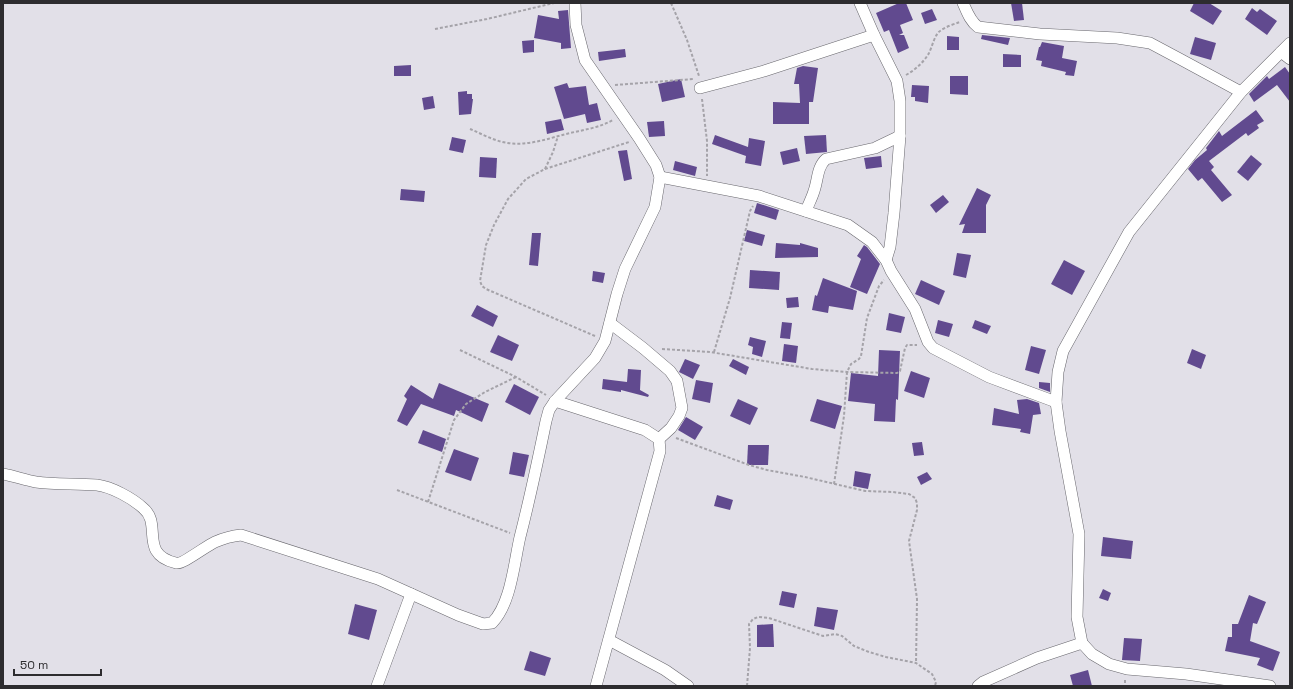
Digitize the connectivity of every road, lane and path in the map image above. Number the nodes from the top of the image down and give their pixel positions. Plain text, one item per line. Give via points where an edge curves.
1 (554, 3) edge
2 (575, 3) edge
3 (860, 3) edge
4 (963, 3) edge
5 (969, 18) junction
6 (435, 29) dead end
7 (874, 35) junction
8 (1290, 43) edge
9 (1281, 52) junction
10 (1290, 59) edge
11 (897, 81) junction
12 (700, 83) joint
13 (602, 86) junction
14 (1241, 92) junction
15 (623, 114) junction
16 (470, 129) dead end
17 (558, 136) junction
18 (900, 136) junction
19 (640, 138) junction
20 (545, 170) junction
21 (660, 177) junction
22 (759, 196) junction
23 (806, 211) junction
24 (886, 260) junction
25 (891, 271) junction
26 (610, 323) junction
27 (605, 340) junction
28 (930, 345) junction
29 (643, 348) junction
30 (460, 350) dead end
31 (714, 353) junction
32 (847, 372) junction
33 (516, 378) junction
34 (555, 401) junction
35 (1056, 402) junction
36 (662, 437) junction
37 (3, 474) edge
38 (834, 484) junction
39 (397, 490) dead end
40 (428, 502) junction
41 (521, 537) junction
42 (411, 594) junction
43 (609, 640) junction
44 (1082, 643) junction
45 (916, 664) junction
46 (377, 686) edge
47 (596, 686) edge
48 (688, 686) edge
49 (747, 686) edge
50 (936, 686) edge
51 (978, 686) edge
52 (1270, 686) edge

1 - 6 path
2 - 13 street via 576,25 585,60
3 - 7 street
4 - 5 street
5 - 11 path via 940,31 921,63 914,71
5 - 14 street via 978,27 1150,43
7 - 11 street
7 - 12 street via 764,71
8 - 9 street
9 - 10 street
9 - 14 street
11 - 18 street
12 - 13 path
13 - 15 street
14 - 35 street via 1129,232 1063,351 1058,372
15 - 17 path via 612,121
15 - 19 street
16 - 17 path via 508,143 531,142
17 - 20 path
18 - 23 street via 875,148 826,159 822,163
18 - 24 street via 894,213
19 - 20 path
19 - 21 street
20 - 27 path via 526,179 508,199 486,245 480,281 486,290
21 - 22 street
21 - 26 street via 655,207 625,269
22 - 23 street
22 - 31 path via 750,211
23 - 24 street via 848,226 872,242
24 - 25 street
25 - 28 street via 915,309
25 - 32 path via 878,286 867,318 861,356 851,364
26 - 27 street
26 - 29 street
27 - 34 street via 595,358
28 - 32 path via 908,345 900,371 897,373
28 - 35 street via 990,377
29 - 31 path
29 - 36 street via 670,371 679,389 682,408 671,428
30 - 33 path
31 - 32 path
32 - 38 path via 844,416
33 - 34 path
33 - 40 path via 466,404 454,420
34 - 36 street
34 - 41 street via 546,420
35 - 44 street via 1080,534 1077,617
36 - 38 path via 749,465
36 - 43 street
37 - 42 street via 35,482 98,485 127,497 144,508 151,520 153,547 157,553 175,563 183,563 214,542 241,535 378,579
38 - 45 path via 865,491 909,494 915,498 917,510 909,541 917,599
39 - 40 path
40 - 41 path
41 - 42 street via 507,596 498,617 492,623 483,624 458,616
42 - 46 street
43 - 47 street
43 - 48 street via 665,670
44 - 51 street via 1037,658
44 - 52 street via 1092,654 1104,661 1127,669
45 - 49 path via 869,652 854,646 842,636 823,636 758,616 749,624
45 - 50 path via 932,674

